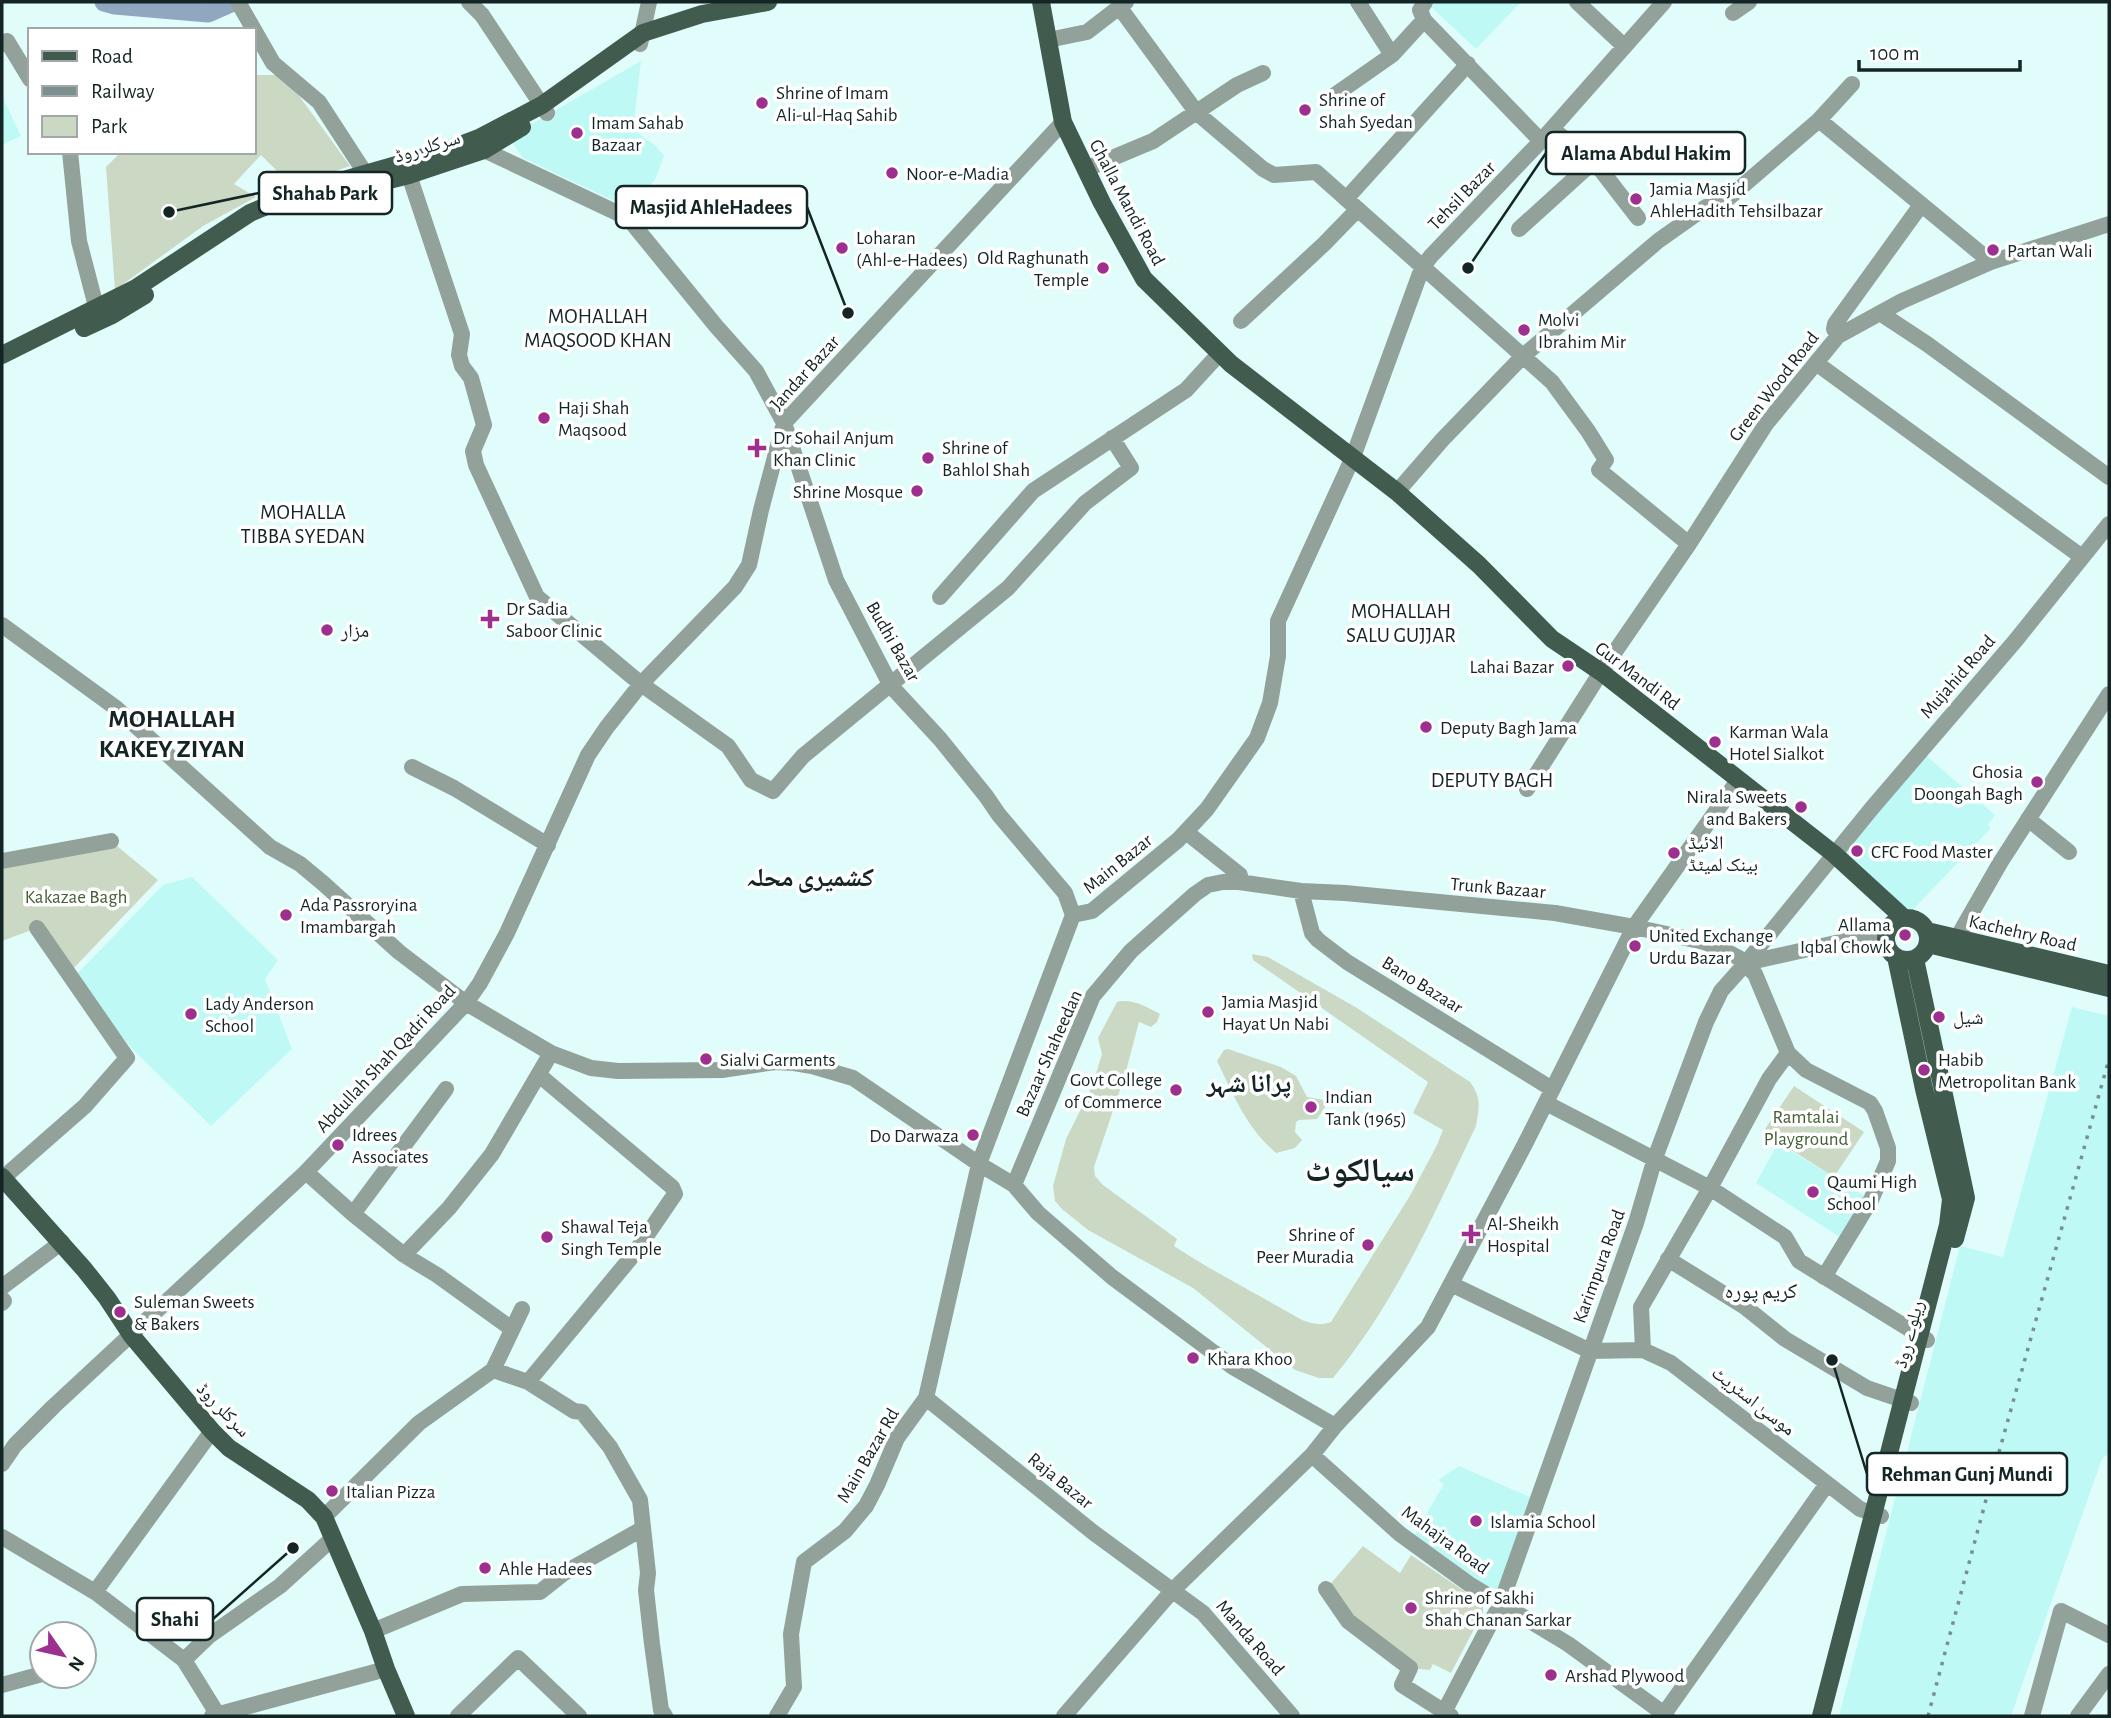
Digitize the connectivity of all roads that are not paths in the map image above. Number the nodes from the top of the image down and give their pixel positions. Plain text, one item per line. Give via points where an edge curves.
1 (238, 2) edge
2 (469, 2) edge
3 (649, 2) edge
4 (768, 2) edge
5 (1041, 2) edge
6 (1358, 2) edge
7 (1425, 2) edge
8 (1577, 2) edge
9 (1664, 2) edge
10 (1749, 2) edge
11 (1124, 5) edge
12 (1733, 13) dead end
13 (1424, 20) junction
14 (253, 28) edge
15 (256, 33) edge
16 (642, 39) junction
17 (1048, 40) junction
18 (2, 44) edge
19 (1624, 46) junction
20 (1392, 55) junction
21 (1468, 64) junction
22 (1263, 73) dead end
23 (28, 76) edge
24 (1852, 84) dead end
25 (1332, 97) dead end
26 (544, 109) junction
27 (1196, 113) junction
28 (1819, 120) junction
29 (1063, 121) junction
30 (1547, 135) junction
31 (484, 150) junction
32 (70, 154) edge
33 (1594, 161) junction
34 (1086, 170) junction
35 (409, 175) junction
36 (369, 178) junction
37 (1352, 204) junction
38 (1921, 205) junction
39 (1638, 218) dead end
40 (2109, 224) edge
41 (1519, 229) dead end
42 (1991, 262) junction
43 (1422, 268) junction
44 (1880, 313) junction
45 (98, 314) junction
46 (1241, 321) dead end
47 (1838, 336) junction
48 (1220, 353) junction
49 (2, 355) edge
50 (1522, 357) junction
51 (1816, 363) junction
52 (2, 366) edge
53 (784, 423) junction
54 (1111, 438) junction
55 (1353, 457) junction
56 (2109, 477) edge
57 (1397, 492) junction
58 (2109, 524) edge
59 (2103, 542) edge
60 (1689, 544) junction
61 (2082, 557) junction
62 (940, 597) dead end
63 (2, 625) edge
64 (1601, 672) junction
65 (641, 684) junction
66 (891, 686) junction
67 (2109, 694) edge
68 (412, 766) dead end
69 (1739, 779) junction
70 (1527, 789) dead end
71 (2028, 819) junction
72 (1185, 832) junction
73 (111, 841) dead end
74 (548, 845) junction
75 (2069, 852) dead end
76 (1834, 854) junction
77 (2, 861) edge
78 (1239, 882) junction
79 (1301, 891) junction
80 (1073, 915) junction
81 (1905, 919) junction
82 (1634, 927) junction
83 (37, 928) dead end
84 (1889, 931) junction
85 (1927, 938) junction
86 (1957, 938) junction
87 (1905, 958) junction
88 (1746, 963) junction
89 (2109, 974) edge
90 (2109, 988) edge
91 (466, 1003) junction
92 (551, 1053) junction
93 (1788, 1054) junction
94 (539, 1075) junction
95 (446, 1089) dead end
96 (1549, 1096) junction
97 (1655, 1158) junction
98 (979, 1164) junction
99 (306, 1172) junction
100 (2, 1177) edge
101 (1014, 1185) junction
102 (1710, 1188) junction
103 (353, 1214) junction
104 (62, 1242) junction
105 (404, 1255) junction
106 (1668, 1259) junction
107 (1824, 1277) junction
108 (1451, 1284) junction
109 (2, 1287) edge
110 (522, 1310) dead end
111 (512, 1328) junction
112 (132, 1336) junction
113 (1923, 1338) junction
114 (1643, 1350) junction
115 (1590, 1351) junction
116 (493, 1370) junction
117 (528, 1382) junction
118 (926, 1398) junction
119 (1907, 1402) junction
120 (1335, 1426) junction
121 (212, 1431) junction
122 (2, 1433) edge
123 (15, 1445) junction
124 (1312, 1455) junction
125 (2, 1464) edge
126 (1827, 1484) junction
127 (1877, 1515) junction
128 (324, 1517) junction
129 (642, 1529) junction
130 (2, 1537) edge
131 (333, 1538) junction
132 (1326, 1589) dead end
133 (1174, 1590) junction
134 (95, 1592) junction
135 (1501, 1603) junction
136 (373, 1630) junction
137 (2109, 1635) edge
138 (184, 1660) junction
139 (386, 1669) junction
140 (2109, 1674) edge
141 (28, 1678) edge
142 (2, 1685) edge
143 (1446, 1714) edge
144 (215, 1715) edge
145 (1665, 1715) edge
146 (407, 1716) edge
147 (457, 1716) edge
148 (579, 1716) edge
149 (665, 1716) edge
150 (777, 1716) edge
151 (1063, 1716) edge
152 (1292, 1716) edge
153 (1821, 1716) edge
154 (1827, 1716) edge
155 (2032, 1716) edge
156 (2078, 1716) edge

1 - 14 street
2 - 26 street
3 - 16 street
4 - 16 main road, سرکلر روڈ via 702,14
5 - 17 main road, Ghalla Mandi Road
6 - 20 street
7 - 13 street via 1420,10
8 - 19 street
9 - 19 street, Tehsil Bazar
10 - 12 street
11 - 17 street via 1087,32
11 - 27 street
13 - 20 street
13 - 21 street
15 - 36 street via 273,63 320,102
16 - 26 main road, سرکلر روڈ via 577,94
17 - 29 main road, Ghalla Mandi Road
18 - 23 street via 7,41
19 - 30 street, Tehsil Bazar
20 - 25 street
21 - 30 street
21 - 37 street
22 - 27 street
24 - 28 street
26 - 31 main road, سرکلر روڈ
26 - 36 main road, سرکلر روڈ
27 - 34 street via 1153,141
27 - 37 street via 1263,169 1275,175 1316,172
28 - 38 street
28 - 50 street via 1724,202 1706,207 1658,241
29 - 34 main road, Ghalla Mandi Road
29 - 53 street, Jandar Bazar
30 - 33 street
30 - 43 street, Tehsil Bazar
31 - 35 main road, سرکلر روڈ
31 - 53 street, Budhi Bazar via 628,218 756,371
32 - 45 street via 79,241
33 - 39 street
33 - 41 street
34 - 48 main road, Ghalla Mandi Road via 1144,279
35 - 36 main road, سرکلر روڈ
35 - 65 street via 462,334 459,355 471,378 484,425 473,451 475,465 537,597
36 - 45 main road, سرکلر روڈ via 256,222 135,302 112,315
37 - 43 street
37 - 46 street via 1324,244
38 - 42 street
38 - 47 street via 1835,324
40 - 42 street, Green Wood Road
42 - 44 street, Green Wood Road
43 - 50 street
43 - 55 street, Tehsil Bazar
44 - 47 street, Green Wood Road
44 - 56 street
45 - 49 main road, سرکلر روڈ
45 - 52 main road, سرکلر روڈ
47 - 51 street, Green Wood Road
48 - 54 street via 1186,390
48 - 55 main road, Ghalla Mandi Road
50 - 57 street
50 - 60 street via 1552,382 1588,431 1606,460 1599,470
51 - 60 street, Green Wood Road via 1766,424
51 - 61 street
53 - 65 street, Jandar Bazar via 749,565 735,587
53 - 66 street, Budhi Bazar via 836,580
54 - 62 street via 1033,491
54 - 66 street via 1131,468 1085,503 1008,588
55 - 57 main road, Gur Mandi Rd
55 - 72 street, Main Bazar via 1278,621 1270,703 1257,738
57 - 64 main road, Gur Mandi Rd via 1552,639
58 - 59 street, Mujahid Road
59 - 61 street, Mujahid Road
60 - 64 street, Green Wood Road
61 - 76 street, Mujahid Road
63 - 91 street via 116,708 270,847 300,864 399,952
64 - 69 main road, Gur Mandi Rd
64 - 70 street, Green Wood Road
65 - 66 street via 728,746 751,780 773,791 803,756
65 - 74 street, Abdullah Shah Qadri Road via 589,755
66 - 80 street, Budhi Bazar via 1065,893
67 - 71 street
68 - 74 street
69 - 76 main road, Gur Mandi Rd
69 - 82 street
71 - 75 street
71 - 86 street
72 - 78 street via 1240,875
72 - 80 street, Main Bazar via 1092,911
73 - 77 street
74 - 91 street, Abdullah Shah Qadri Road via 496,956
76 - 81 main road, Gur Mandi Rd
76 - 88 street, Karimpura Road
78 - 79 street, Trunk Bazaar
78 - 101 street, Bazaar Shaheedan via 1208,885 1195,894 1131,951 1093,996
79 - 82 street, Trunk Bazaar via 1555,913
79 - 96 street, Bano Bazaar via 1318,940
80 - 98 street, Main Bazar
81 - 84 main road
81 - 85 main road via 1918,921
82 - 88 street, Trunk Bazaar via 1704,942
82 - 96 street
83 - 100 street via 127,1058 85,1106
84 - 87 main road via 1890,951
84 - 88 street
85 - 86 main road, Kachehry Road
85 - 87 main road via 1920,956
85 - 90 main road, Kachehry Road
86 - 89 main road, Kachehry Road
87 - 113 main road, ریلوے روڈ via 1966,1198
88 - 93 street via 1755,974
88 - 97 street, Karimpura Road via 1721,991 1706,1022
91 - 92 street
91 - 99 street, Abdullah Shah Qadri Road
92 - 94 street
92 - 98 street via 591,1068 618,1071 722,1070 775,1062 812,1066 853,1078
93 - 102 street via 1769,1079
93 - 107 street via 1806,1070 1870,1103 1888,1148 1888,1161 1871,1200
94 - 105 street via 492,1154
94 - 117 street via 675,1194 634,1254
95 - 103 street
96 - 97 street, Bano Bazaar
96 - 108 street
97 - 102 street, Bano Bazaar
97 - 115 street, Karimpura Road
98 - 101 street
98 - 118 street, Main Bazar
99 - 103 street
99 - 112 street, Abdullah Shah Qadri Road
100 - 104 main road, سرکلر روڈ
101 - 120 street via 1038,1213 1112,1277 1233,1367
102 - 106 street
102 - 107 street, Bano Bazaar via 1785,1237 1798,1261
103 - 105 street
104 - 109 street
104 - 112 main road, سرکلر روڈ
105 - 111 street
106 - 114 street via 1641,1307
106 - 119 street via 1745,1307 1785,1339 1867,1388
107 - 113 street, Bano Bazaar
108 - 115 street
108 - 120 street via 1428,1327
110 - 111 street
111 - 116 street
112 - 121 main road, سرکلر روڈ
112 - 123 street, Abdullah Shah Qadri Road
113 - 119 main road, ریلوے روڈ
114 - 115 street, موسیٰ اسٹریٹ
114 - 126 street, موسیٰ اسٹریٹ via 1671,1363
115 - 135 street, Karimpura Road
116 - 117 street
116 - 128 street via 419,1423
117 - 129 street via 582,1412 610,1447 640,1500
118 - 133 street, Raja Bazar via 1094,1533
118 - 150 street, Main Bazar Rd via 897,1438 866,1506 845,1531 804,1562 791,1634 794,1687
119 - 127 main road, ریلوے روڈ
120 - 124 street
121 - 128 main road, سرکلر روڈ via 229,1448 308,1500
121 - 134 street
122 - 123 street
123 - 125 street, Abdullah Shah Qadri Road
124 - 133 street
124 - 135 street, Mahajra Road via 1399,1534
126 - 127 street, موسیٰ اسٹریٹ via 1860,1509
126 - 145 street
127 - 153 main road
127 - 154 main road, ریلوے روڈ
128 - 131 main road, سرکلر روڈ
129 - 136 street via 564,1573 540,1592 462,1594
129 - 149 street via 652,1644
130 - 134 street
131 - 136 main road, سرکلر روڈ
131 - 138 street via 280,1586 209,1636
132 - 143 street via 1348,1621 1410,1668 1402,1685
133 - 151 street
133 - 152 street, Manda Road via 1203,1613
134 - 138 street
135 - 143 street, Karimpura Road
135 - 145 street, Mahajra Road via 1568,1644
136 - 139 main road, سرکلر روڈ
137 - 155 street via 2061,1611
138 - 144 street
139 - 144 street
139 - 146 main road, سرکلر روڈ
140 - 156 street
141 - 142 street
147 - 148 street via 518,1658

